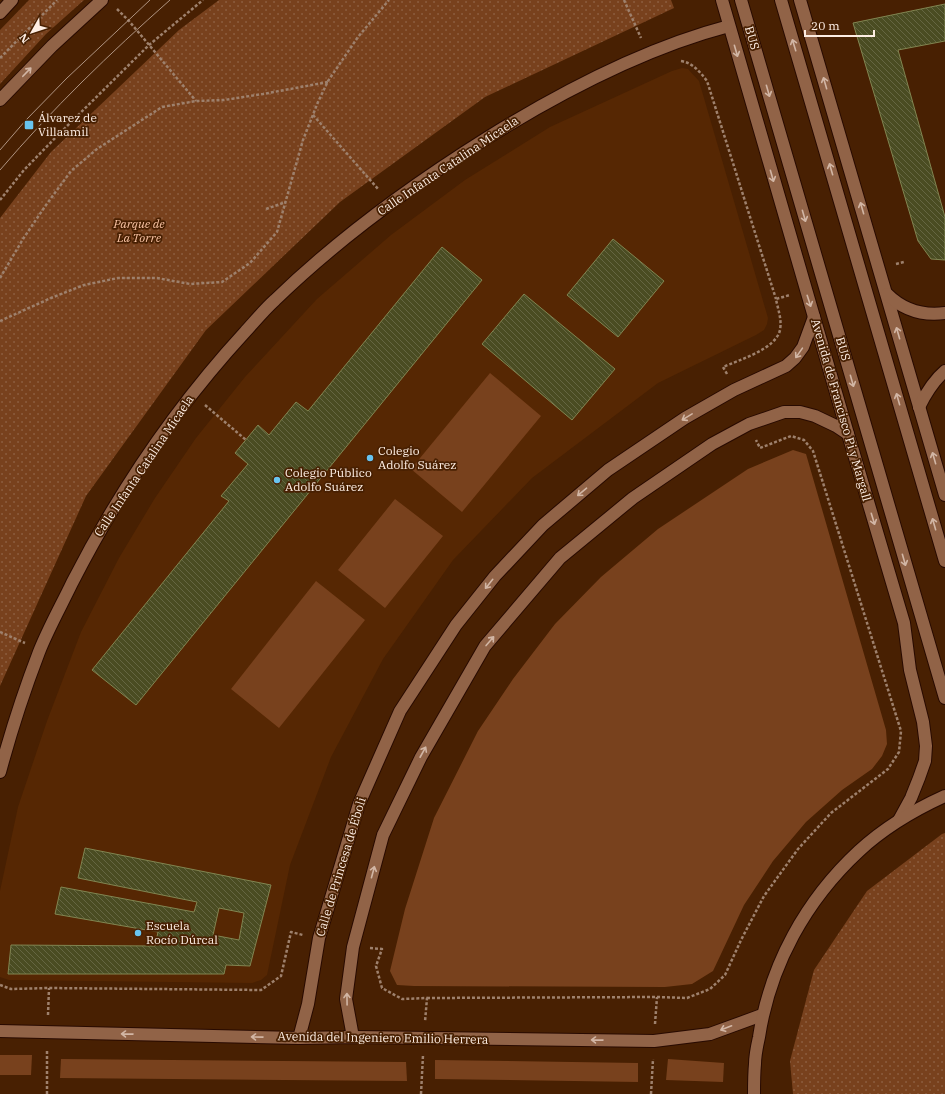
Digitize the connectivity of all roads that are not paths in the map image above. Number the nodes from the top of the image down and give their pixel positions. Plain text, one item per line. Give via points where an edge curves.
1 (12, 0) edge
2 (722, 0) edge
3 (741, 0) edge
4 (781, 0) edge
5 (803, 1) edge
6 (107, 3) edge
7 (0, 13) edge
8 (729, 26) junction
9 (0, 100) edge
10 (887, 294) junction
11 (945, 313) edge
12 (814, 317) junction
13 (945, 370) edge
14 (919, 406) junction
15 (848, 434) junction
16 (945, 495) edge
17 (945, 561) edge
18 (945, 698) edge
19 (0, 772) edge
20 (945, 796) edge
21 (899, 820) junction
22 (762, 1015) junction
23 (0, 1031) edge
24 (353, 1037) junction
25 (299, 1038) junction
26 (754, 1094) edge

1 - 7 street
2 - 8 street, Avenida de Francisco Pi y Margall
3 -> 18 street, BUS
17 -> 4 street
10 -> 5 street
9 -> 6 street via 52,46
8 -> 12 street, Avenida de Francisco Pi y Margall
8 - 19 street, Calle Infanta Catalina Micaela via 704,32 648,53 523,116 390,202 274,301 191,394 94,540 40,650
10 - 11 street via 896,303 921,313
14 -> 10 street
12 - 15 street, Avenida de Francisco Pi y Margall
12 -> 25 street, Calle de Princesa de Éboli via 806,342 786,366 734,390 685,418 608,470 543,525 456,625 400,711 359,804 319,938 308,1004
13 - 14 street via 926,392
16 -> 14 street
15 -> 21 street, Avenida de Francisco Pi y Margall via 904,623 910,670 925,734 925,761 911,798
24 -> 15 street via 346,999 354,947 383,835 421,757 485,646 560,558 633,498 712,444 749,424 784,412 800,412 815,416
20 - 21 street
21 - 22 street via 859,850 832,878 808,909 773,977
22 -> 24 street, Avenida del Ingeniero Emilio Herrera via 710,1034 654,1041
22 - 26 street via 755,1062
25 -> 23 street, Avenida del Ingeniero Emilio Herrera
24 - 25 street, Avenida del Ingeniero Emilio Herrera

